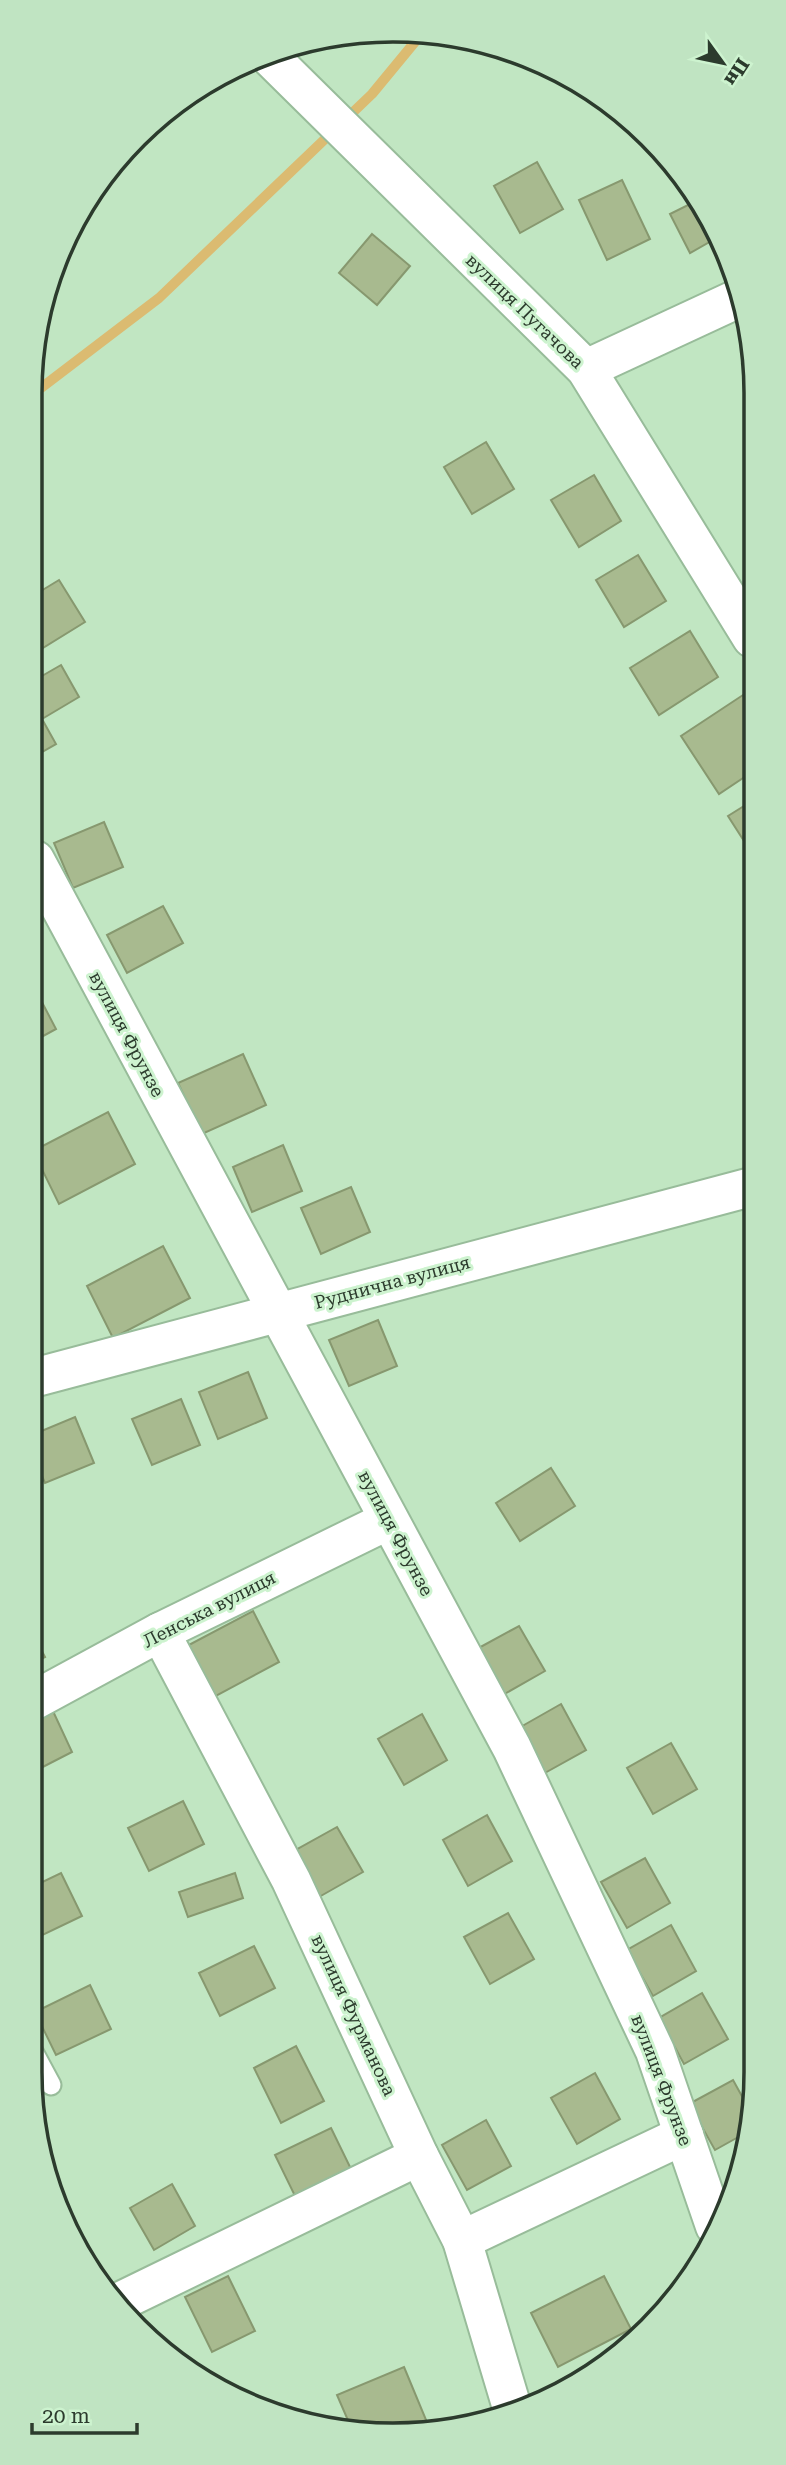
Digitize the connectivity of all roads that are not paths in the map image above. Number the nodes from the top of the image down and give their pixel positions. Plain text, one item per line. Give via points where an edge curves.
1 (276, 63) edge
2 (732, 301) edge
3 (586, 369) junction
4 (744, 625) edge
5 (42, 873) edge
6 (744, 1189) edge
7 (276, 1312) junction
8 (42, 1376) edge
9 (389, 1520) junction
10 (160, 1632) junction
11 (42, 1696) edge
12 (42, 2068) edge
13 (51, 2085) dead end
14 (684, 2135) junction
15 (419, 2157) junction
16 (712, 2217) edge
17 (462, 2240) junction
18 (126, 2299) edge
19 (510, 2402) edge

1 - 3 street, вулиця Пугачова
2 - 3 street
3 - 4 street, вулиця Пугачова
5 - 7 street, вулиця Фрунзе
6 - 7 street, Руднична вулиця
7 - 8 street, Руднична вулиця
7 - 9 street, вулиця Фрунзе
9 - 10 street, Ленська вулиця
9 - 14 street, вулиця Фрунзе via 512,1748 655,2051
10 - 11 street, Ленська вулиця
10 - 15 street, вулиця Фурманова via 291,1880
12 - 13 lane
14 - 16 street, вулиця Фрунзе
14 - 17 street
15 - 17 street, вулиця Фурманова
15 - 18 street
17 - 19 street, вулиця Фурманова

